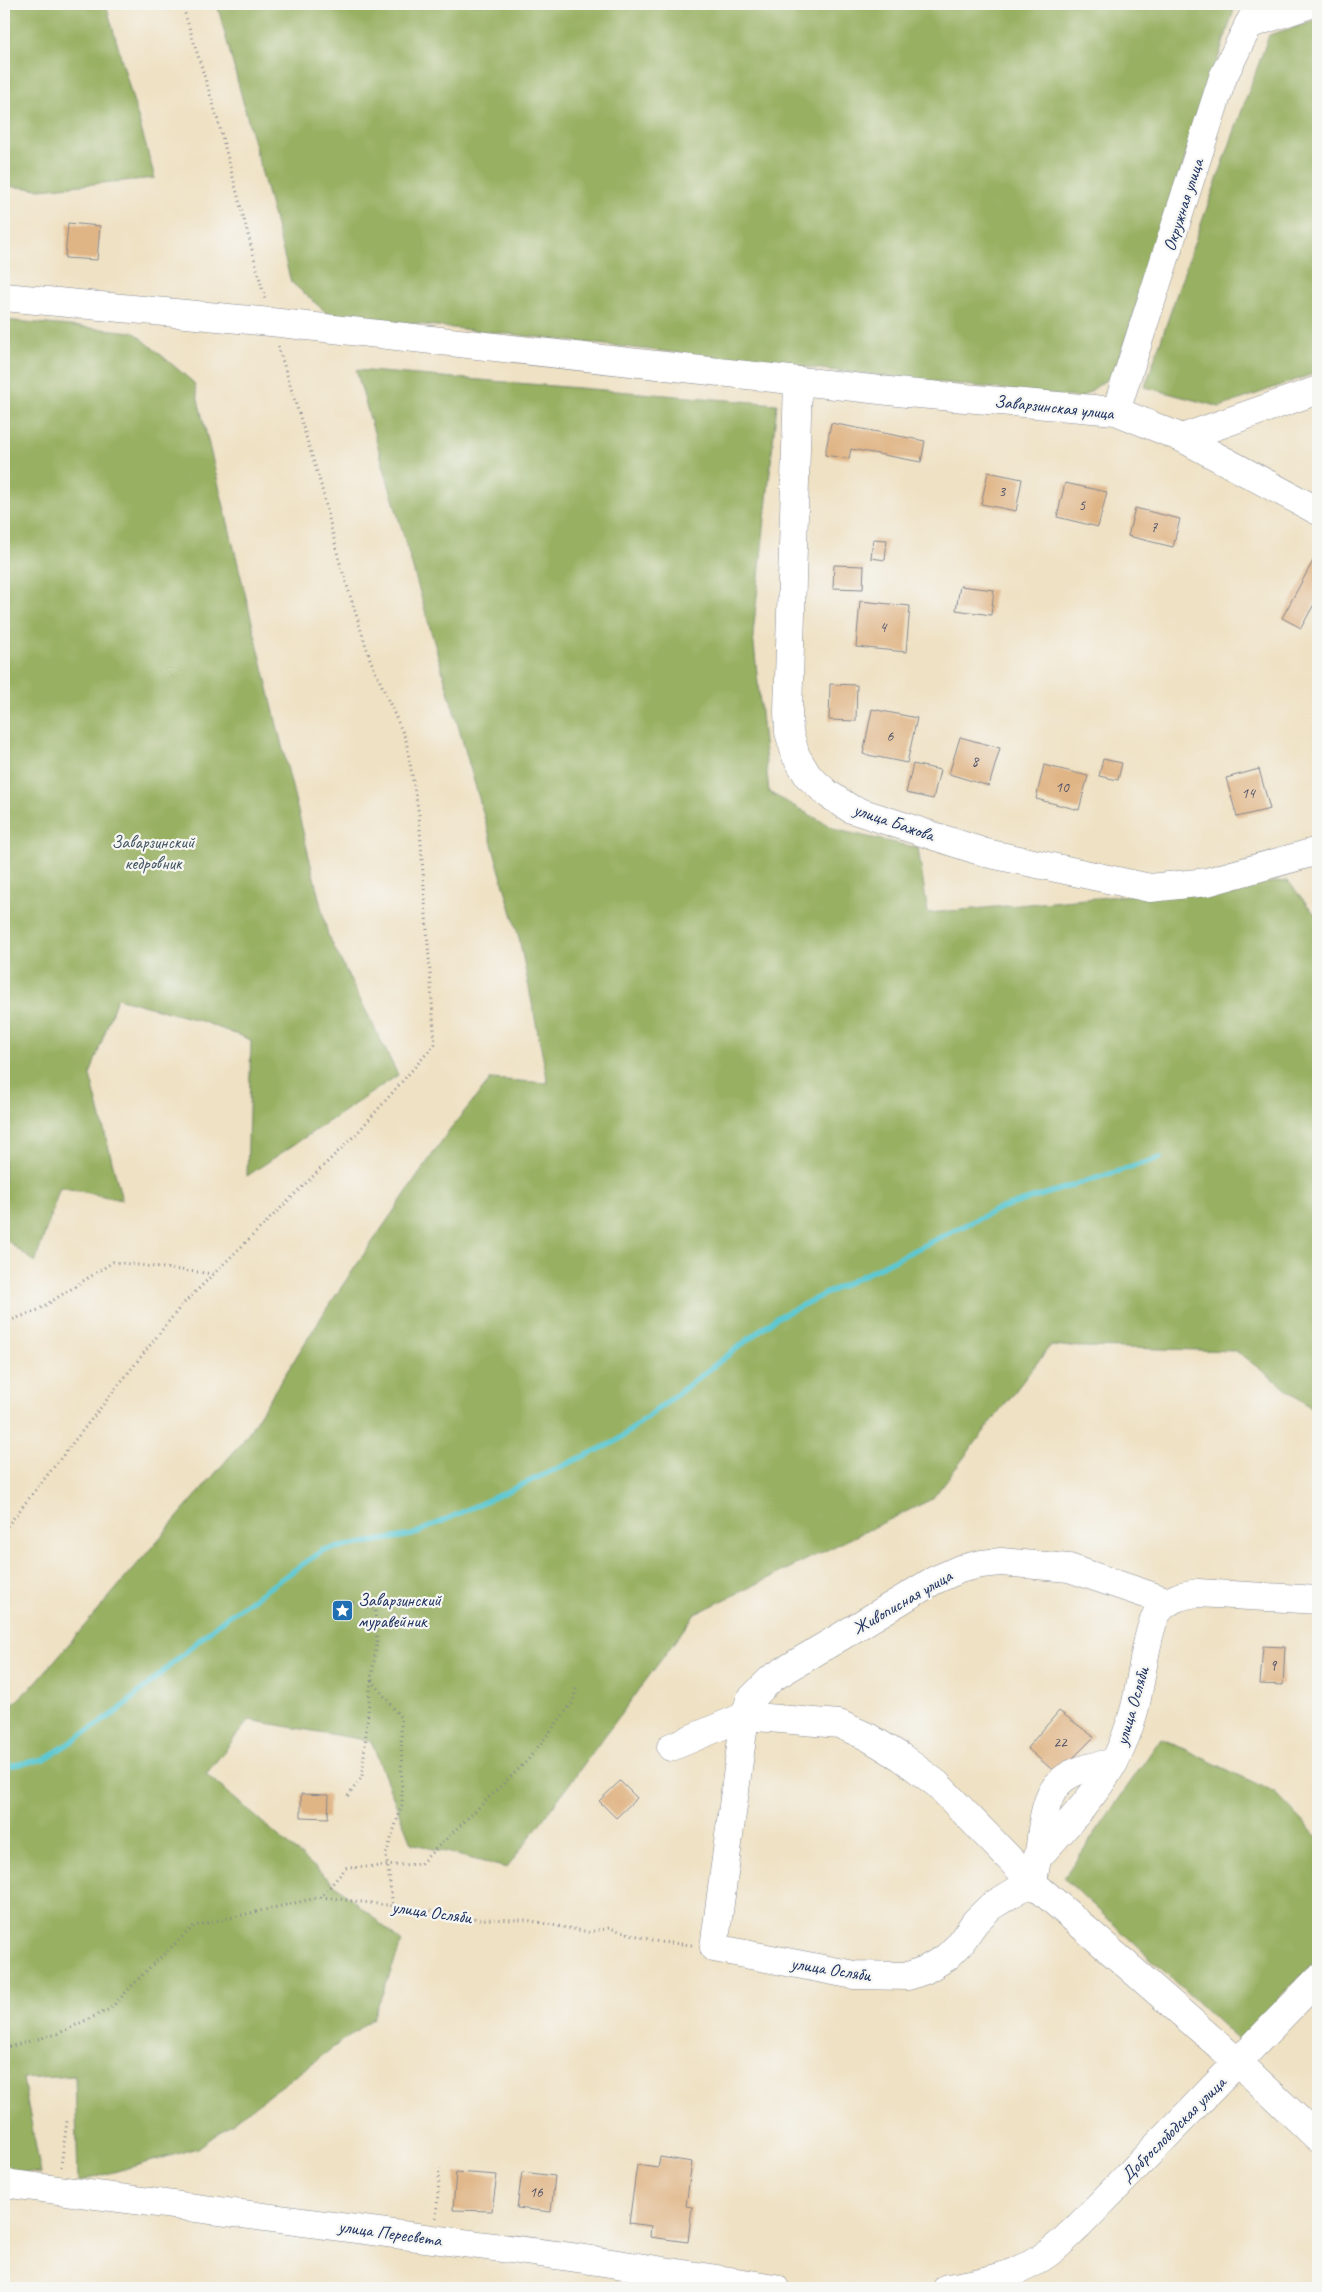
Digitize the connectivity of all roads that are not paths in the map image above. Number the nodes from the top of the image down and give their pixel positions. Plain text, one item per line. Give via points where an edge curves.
1 (1311, 4) edge
2 (1254, 14) edge
3 (4, 297) edge
4 (798, 382) junction
5 (1318, 390) edge
6 (1116, 411) junction
7 (1182, 438) junction
8 (1318, 511) edge
9 (1318, 850) edge
10 (1318, 1600) edge
11 (1169, 1602) junction
12 (745, 1716) junction
13 (671, 1747) dead end
14 (1034, 1884) junction
15 (714, 1948) joint
16 (1318, 1979) edge
17 (1239, 2063) junction
18 (1318, 2138) edge
19 (4, 2183) edge
20 (736, 2285) edge
21 (775, 2288) edge
22 (946, 2288) edge

1 - 2 street
2 - 6 street, Окружная улица via 1223,77
3 - 4 street, Заварзинская улица via 270,322
4 - 6 street, Заварзинская улица
4 - 9 street, улица Бажова via 788,712 789,732 796,756 808,776 851,809 986,853 1150,888 1208,882
5 - 7 street
6 - 7 street, Заварзинская улица
7 - 8 street, Заварзинская улица
10 - 11 street via 1198,1593 1182,1595
11 - 12 street, Живописная улица via 1069,1568 1001,1562 960,1569 933,1581 772,1678 750,1700
11 - 14 street, улица Осляби via 1158,1612 1152,1626 1134,1711 1114,1763 1090,1766 1066,1776 1059,1781 1048,1802 1042,1822
12 - 13 street
12 - 14 street via 840,1724 901,1757 937,1784
12 - 15 street, Живописная улица
14 - 15 street, улица Осляби via 990,1906 959,1946 925,1970 908,1976 854,1975
14 - 17 street
16 - 17 street, Доброслободская улица
17 - 18 street
17 - 22 street, Доброслободская улица via 1079,2226 1045,2256 1020,2270 974,2284
19 - 20 street, улица Пересвета via 434,2239
20 - 21 street, улица Пересвета

